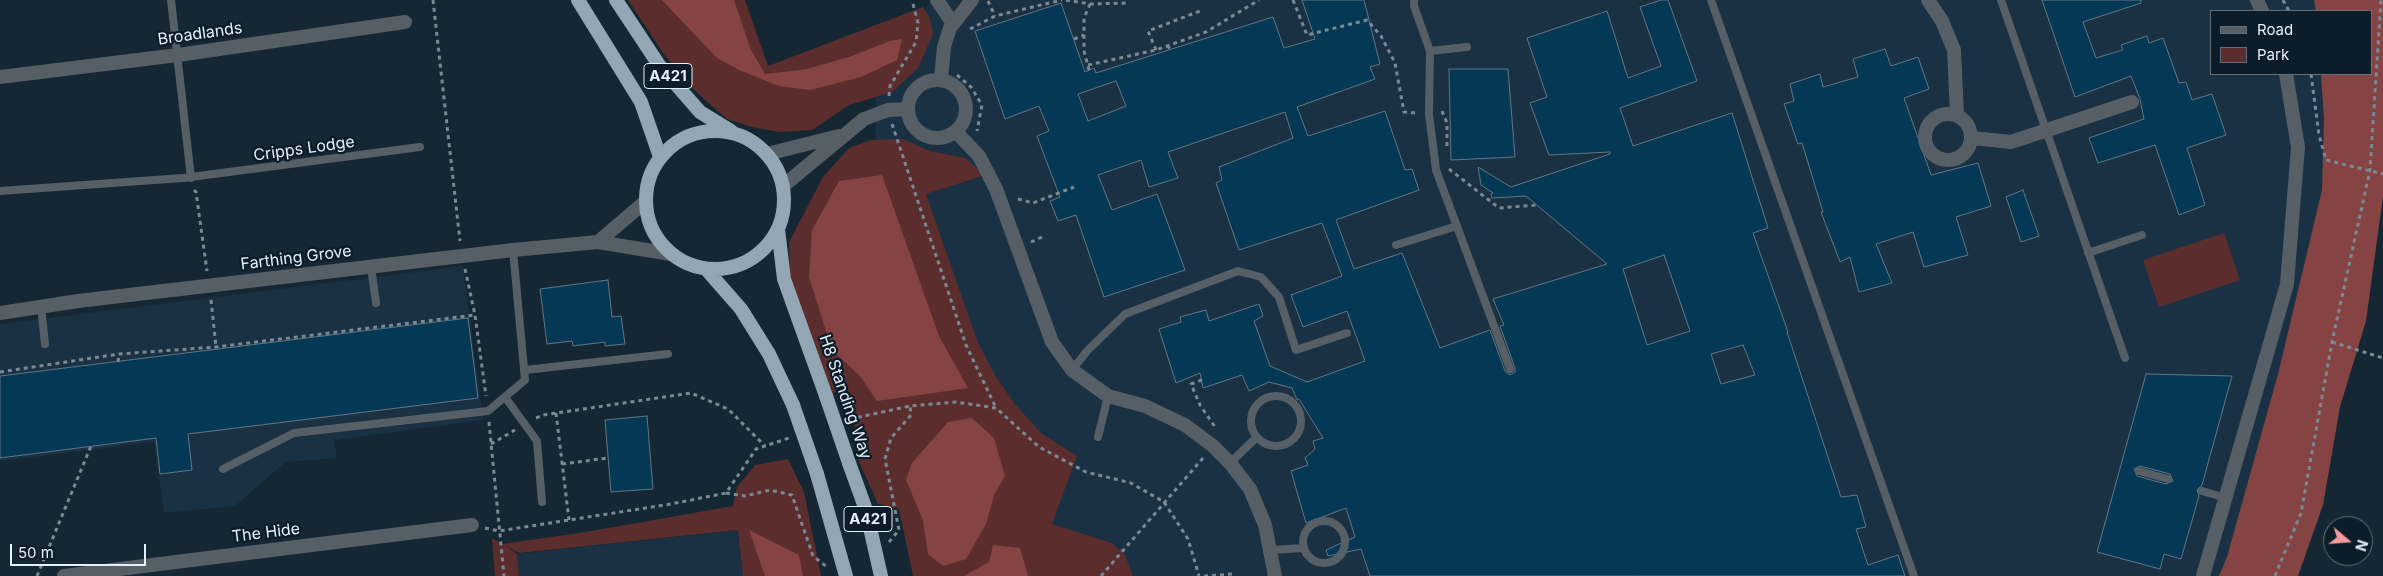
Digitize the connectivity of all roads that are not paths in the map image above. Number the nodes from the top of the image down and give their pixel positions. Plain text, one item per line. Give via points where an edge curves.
1 (171, 0) edge
2 (578, 0) edge
3 (616, 0) edge
4 (936, 0) edge
5 (972, 0) edge
6 (1414, 0) edge
7 (1711, 0) edge
8 (1928, 0) edge
9 (2001, 0) edge
10 (405, 22) dead end
11 (952, 22) junction
12 (1467, 47) dead end
13 (1430, 51) junction
14 (178, 55) junction
15 (2286, 75) edge
16 (0, 77) edge
17 (941, 80) junction
18 (2132, 102) dead end
19 (907, 109) junction
20 (1957, 115) junction
21 (2045, 131) junction
22 (956, 132) junction
23 (737, 135) junction
24 (842, 135) junction
25 (1972, 138) junction
26 (420, 147) dead end
27 (767, 154) junction
28 (660, 157) junction
29 (191, 178) junction
30 (783, 186) junction
31 (0, 191) edge
32 (646, 201) junction
33 (1457, 226) junction
34 (778, 229) junction
35 (2142, 235) dead end
36 (598, 242) junction
37 (1396, 245) dead end
38 (513, 250) junction
39 (2088, 253) junction
40 (671, 254) junction
41 (371, 267) junction
42 (706, 269) junction
43 (376, 303) dead end
44 (41, 306) junction
45 (0, 313) edge
46 (1347, 333) dead end
47 (45, 344) dead end
48 (668, 354) dead end
49 (2126, 358) dead end
50 (1510, 369) dead end
51 (525, 370) junction
52 (1072, 370) junction
53 (1108, 396) junction
54 (505, 397) junction
55 (1098, 437) dead end
56 (1256, 437) junction
57 (1230, 463) junction
58 (223, 469) dead end
59 (2139, 470) dead end
60 (2168, 479) dead end
61 (2202, 491) dead end
62 (2226, 498) junction
63 (542, 502) dead end
64 (472, 525) dead end
65 (1304, 548) junction
66 (1271, 550) junction
67 (64, 576) edge
68 (846, 576) edge
69 (881, 576) edge
70 (1275, 576) edge
71 (1914, 576) edge
72 (2204, 576) edge

1 - 14 lane
2 - 28 highway, A421 via 641,102
3 - 23 highway, A421 via 658,65 700,112
4 - 11 street
5 - 11 street
6 - 13 lane
7 - 71 lane
8 - 20 street via 1942,21 1954,50
9 - 21 lane
10 - 14 street, Broadlands
11 - 17 street via 944,47
12 - 13 lane
13 - 33 lane via 1429,114 1436,170
14 - 16 street, Broadlands
14 - 29 lane
15 - 62 street via 2298,147 2287,284
17 - 19 street via 931,80 914,90
17 - 22 street via 956,87 965,101 965,118
18 - 21 street
19 - 22 street via 913,127 929,138 948,137
19 - 24 street via 888,110 864,119
20 - 25 street via 1967,122
20 - 25 street via 1946,113 1929,122 1925,137 1927,147 1937,156 1950,160 1962,156
21 - 25 street via 2011,142
21 - 39 lane
22 - 52 street via 979,156 996,189 1052,342
23 - 27 highway via 754,142
23 - 28 highway via 717,130 695,133 676,142
24 - 27 street
24 - 30 street
26 - 29 lane, Cripps Lodge
27 - 30 highway
28 - 32 highway via 650,173
29 - 31 lane, Cripps Lodge
30 - 34 highway via 784,208
32 - 36 street
32 - 40 highway via 650,227
33 - 37 lane
33 - 50 lane
34 - 42 highway via 765,247 748,261 728,268
34 - 69 highway, H8 Standing Way / A421, bridge via 784,279 866,510
35 - 39 lane
36 - 38 street, Farthing Grove
36 - 40 street, Farthing Grove
38 - 41 street, Farthing Grove
38 - 51 lane
39 - 49 lane
40 - 42 highway
41 - 43 lane
41 - 44 street, Farthing Grove
42 - 68 highway, A421, bridge via 742,309 769,354 793,406 817,474
44 - 45 street, Farthing Grove
44 - 47 lane
46 - 52 lane via 1296,350 1279,297 1261,277 1238,271 1125,314
48 - 51 lane
51 - 54 lane via 525,380
52 - 53 street
53 - 55 lane
53 - 57 street via 1145,406 1185,425
54 - 58 lane via 488,411 294,433
54 - 63 lane via 537,441
56 - 56 lane via 1251,419 1255,406 1261,401 1269,396 1279,396 1296,406 1301,421 1293,440 1273,446
56 - 57 lane
57 - 66 street via 1250,489
59 - 60 lane
61 - 62 lane
62 - 72 street
64 - 67 street, The Hide
65 - 65 lane via 1305,532 1319,522 1336,524 1345,539 1341,555 1326,563 1311,558
65 - 66 lane
66 - 70 street

